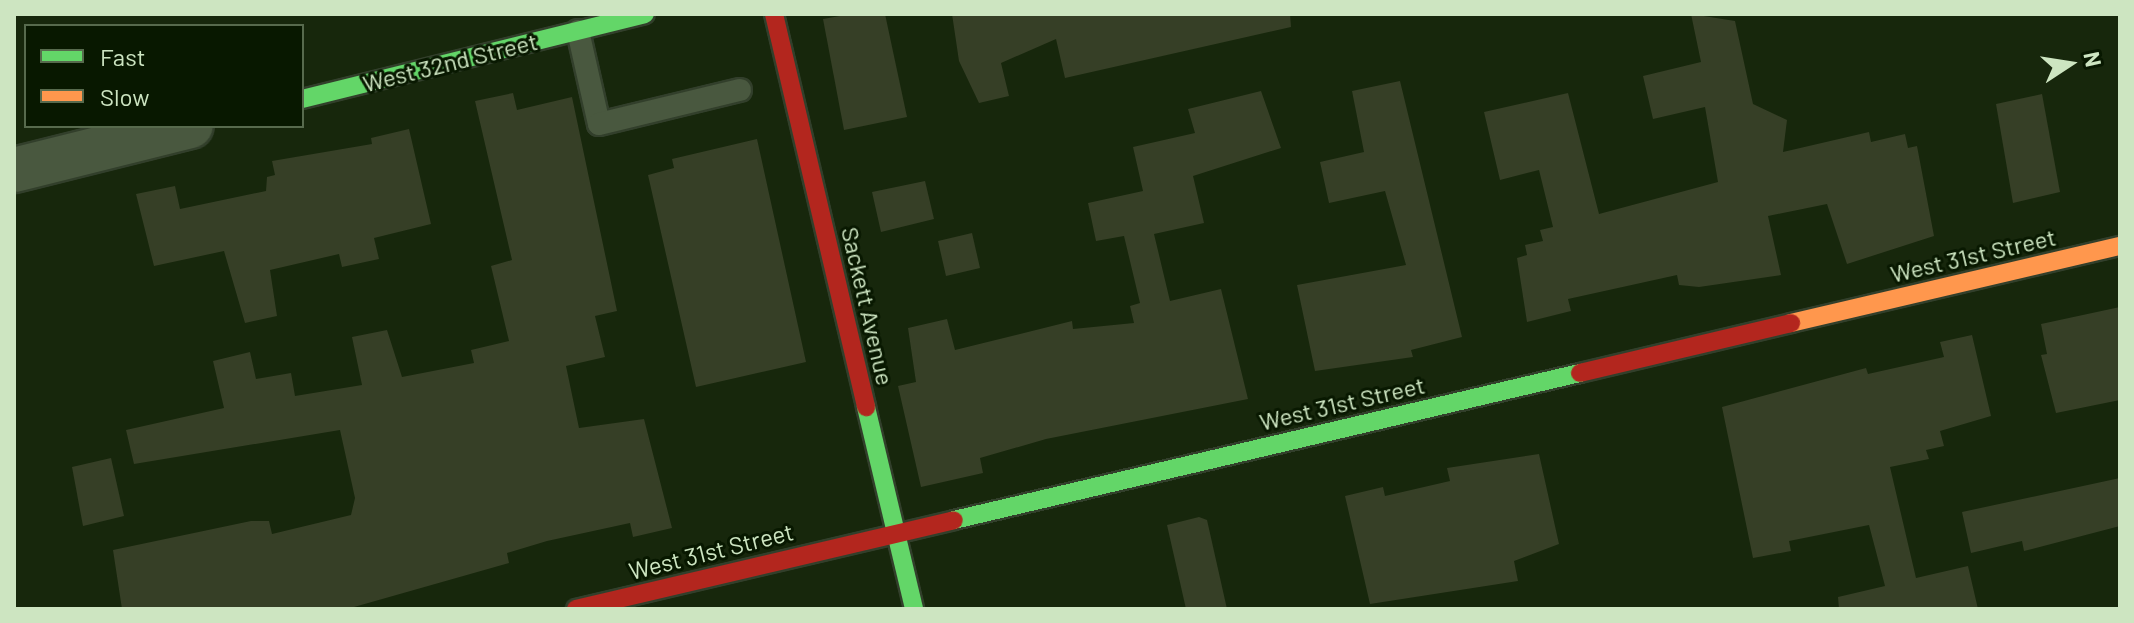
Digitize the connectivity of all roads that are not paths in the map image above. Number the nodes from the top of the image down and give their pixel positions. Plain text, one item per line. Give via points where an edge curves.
1 (645, 14) edge
2 (774, 14) edge
3 (578, 31) junction
4 (740, 90) dead end
5 (304, 99) edge
6 (183, 128) edge
7 (14, 170) edge
8 (2120, 246) edge
9 (896, 531) junction
10 (576, 609) edge
11 (914, 609) edge

1 - 3 street, West 32nd Street
2 - 9 street, Sackett Avenue
3 - 4 lane via 599,124
3 - 5 street, West 32nd Street
6 - 7 street
8 - 9 street, West 31st Street
9 - 10 street, West 31st Street
9 - 11 street, Sackett Avenue

